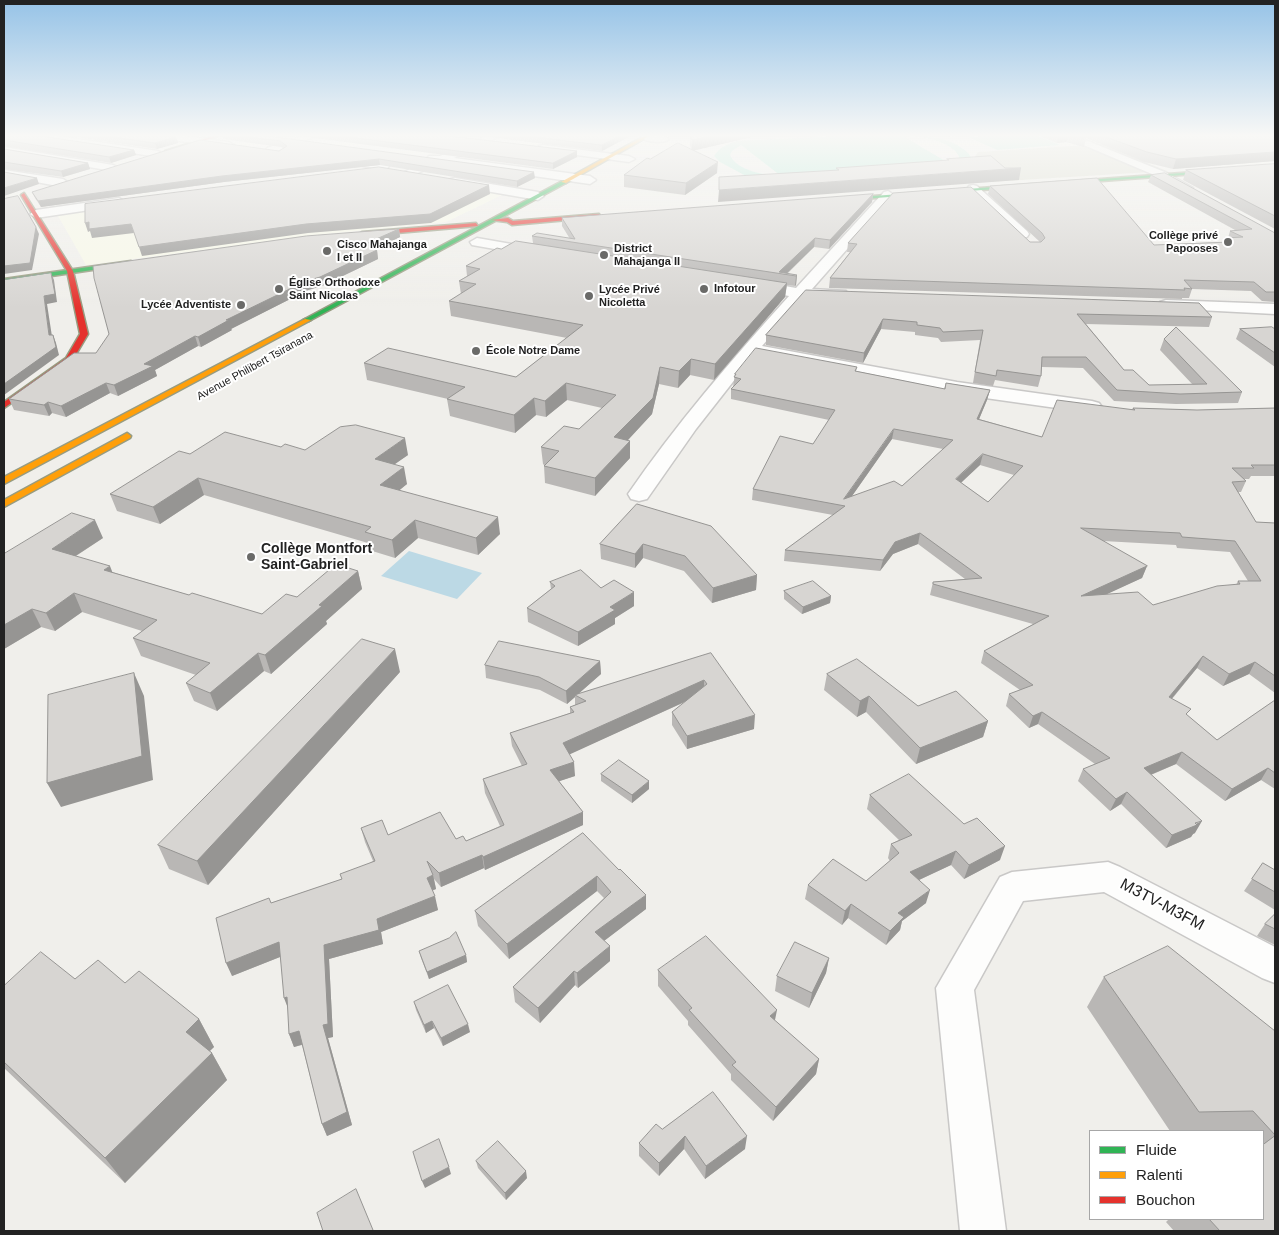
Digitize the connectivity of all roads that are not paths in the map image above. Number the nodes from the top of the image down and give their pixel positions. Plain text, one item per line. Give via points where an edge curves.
1 (32, 192) edge
2 (30, 193) edge
3 (518, 193) edge
4 (544, 193) edge
5 (567, 193) edge
6 (917, 193) edge
7 (978, 193) edge
8 (888, 195) junction
9 (538, 196) junction
10 (10, 199) edge
11 (829, 199) edge
12 (133, 200) edge
13 (36, 214) junction
14 (613, 215) edge
15 (491, 222) junction
16 (509, 224) junction
17 (347, 236) edge
18 (473, 244) joint
19 (1034, 246) edge
20 (558, 255) edge
21 (144, 261) edge
22 (70, 271) junction
23 (4, 281) edge
24 (742, 284) edge
25 (800, 293) junction
26 (859, 295) edge
27 (1146, 304) edge
28 (1275, 309) edge
29 (750, 349) junction
30 (156, 399) junction
31 (172, 404) dead end
32 (4, 406) edge
33 (1110, 408) edge
34 (139, 430) dead end
35 (4, 481) edge
36 (639, 494) dead end
37 (7, 500) edge
38 (1275, 966) edge
39 (983, 1231) edge

1 - 13 main road
2 - 10 main road
3 - 9 street
4 - 9 main road, Avenue Philibert Tsiranana
5 - 16 main road
6 - 8 main road
7 - 19 street
8 - 11 main road
8 - 25 street
9 - 15 main road, Avenue Philibert Tsiranana
12 - 13 street
13 - 22 main road
14 - 16 main road
15 - 16 main road via 497,227
15 - 17 main road
15 - 30 main road, Avenue Philibert Tsiranana
16 - 18 main road
18 - 20 street
21 - 22 main road
22 - 23 main road
22 - 32 main road via 84,334 69,360
24 - 25 street
25 - 26 street
25 - 29 street
27 - 28 street
29 - 33 street via 957,388
29 - 36 street
30 - 31 main road
30 - 35 main road, Avenue Philibert Tsiranana
34 - 37 main road
38 - 39 street, M3TV-M3FM via 1108,876 1012,886 955,988

